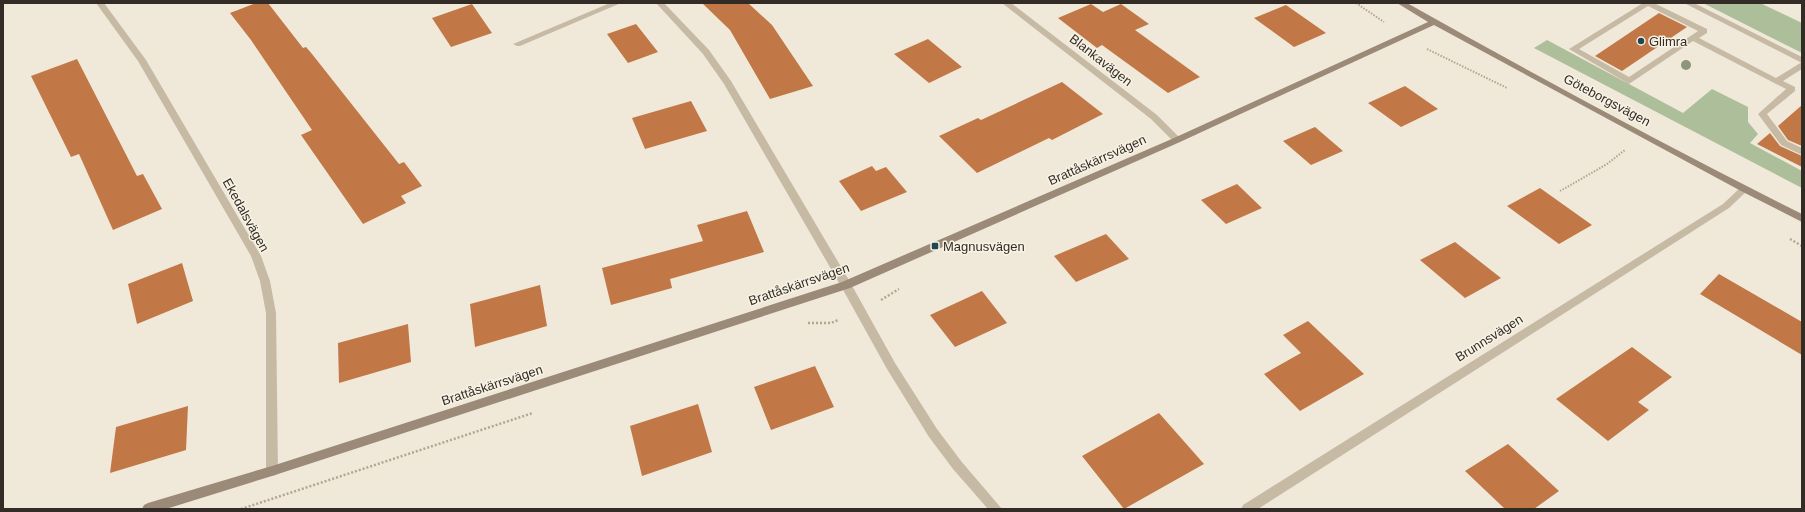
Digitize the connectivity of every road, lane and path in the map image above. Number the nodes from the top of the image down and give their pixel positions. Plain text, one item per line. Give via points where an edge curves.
1 (100, 3) edge
2 (617, 3) edge
3 (660, 3) edge
4 (1006, 3) edge
5 (1356, 3) edge
6 (1401, 3) edge
7 (1688, 3) edge
8 (1383, 21) dead end
9 (1434, 22) junction
10 (1693, 38) junction
11 (517, 44) dead end
12 (1426, 49) dead end
13 (1802, 60) edge
14 (1456, 64) dead end
15 (1802, 65) edge
16 (1777, 81) junction
17 (1792, 89) junction
18 (1802, 94) edge
19 (1177, 140) junction
20 (1626, 149) dead end
21 (1802, 152) edge
22 (1744, 189) junction
23 (1560, 191) dead end
24 (1802, 218) edge
25 (846, 285) junction
26 (272, 471) junction
27 (148, 509) edge
28 (996, 509) edge
29 (1247, 509) edge

1 - 26 street, Ekedalsvägen via 146,67 256,256 265,281 271,313
2 - 11 street
3 - 25 street via 706,52 728,83
4 - 19 street, Blankavägen via 1154,117
5 - 8 path
6 - 9 street, Göteborgsvägen
7 - 13 street
9 - 19 street, Brattåskärrsvägen
9 - 22 street, Göteborgsvägen
10 - 10 street via 1629,81 1573,49 1648,3 1704,31
10 - 16 street
12 - 14 path
15 - 16 street
16 - 17 street
17 - 18 street
17 - 21 street via 1762,114 1784,143
19 - 25 street, Brattåskärrsvägen
20 - 23 path via 1607,164
22 - 24 street, Göteborgsvägen
22 - 29 street, Brunnsvägen via 1722,209
25 - 26 street, Brattåskärrsvägen
25 - 28 street via 891,366 933,433
26 - 27 street, Brattåskärrsvägen

